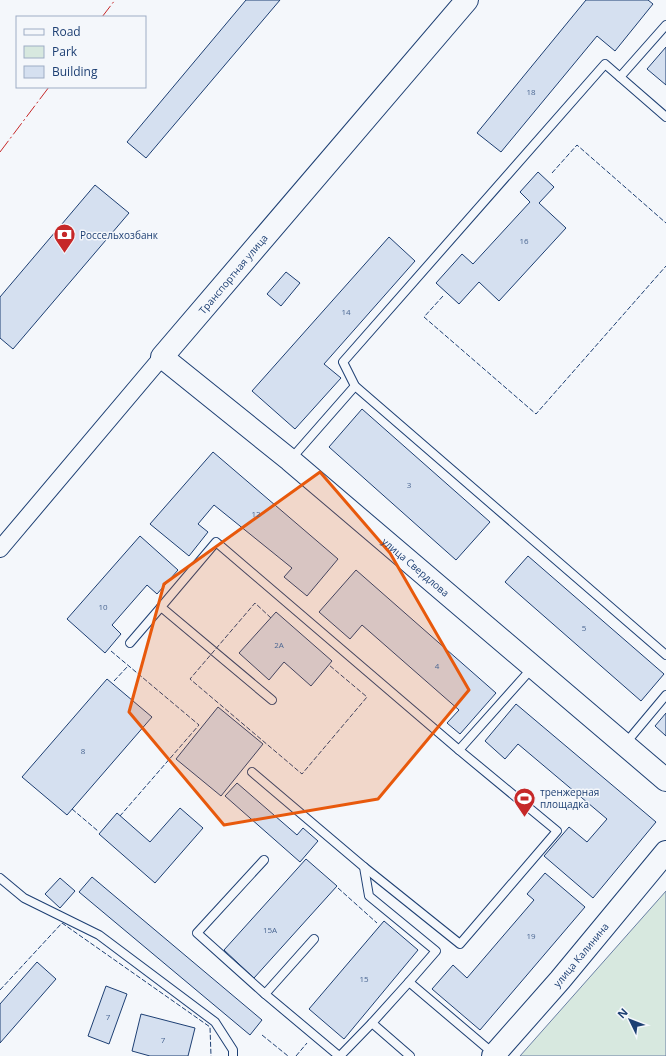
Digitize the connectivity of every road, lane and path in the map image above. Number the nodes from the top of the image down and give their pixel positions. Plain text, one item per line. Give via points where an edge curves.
1 (467, 0) edge
2 (666, 25) edge
3 (620, 77) junction
4 (666, 117) edge
5 (162, 357) junction
6 (355, 386) junction
7 (290, 460) junction
8 (0, 549) edge
9 (161, 607) junction
10 (130, 643) dead end
11 (666, 655) edge
12 (533, 667) junction
13 (666, 695) edge
14 (272, 700) dead end
15 (625, 744) junction
16 (459, 750) junction
17 (252, 772) dead end
18 (666, 780) edge
19 (666, 852) edge
20 (264, 860) dead end
21 (364, 867) junction
22 (0, 878) edge
23 (314, 939) dead end
24 (409, 982) junction
25 (264, 994) junction
26 (372, 1023) junction
27 (494, 1055) edge
28 (233, 1056) edge
29 (340, 1056) edge
30 (410, 1056) edge

1 - 5 street, Транспортная улица
2 - 3 lane
3 - 4 lane
3 - 6 lane via 605,64 343,362
5 - 7 street, улица Свердлова
5 - 8 street, Транспортная улица
6 - 7 lane
6 - 11 lane
7 - 12 street, улица Свердлова
9 - 10 lane
9 - 14 lane
9 - 16 lane via 216,542
12 - 15 street, улица Свердлова
12 - 16 lane
13 - 15 lane
15 - 18 street, улица Свердлова
16 - 21 lane via 557,831 460,944
17 - 21 lane
19 - 27 street, улица Калинина
20 - 25 lane via 197,933
21 - 24 lane via 369,896 436,951
22 - 28 lane via 24,898 100,935 215,1022 233,1050
23 - 25 lane
24 - 26 lane
24 - 27 lane
25 - 29 lane
26 - 29 lane
26 - 30 lane

